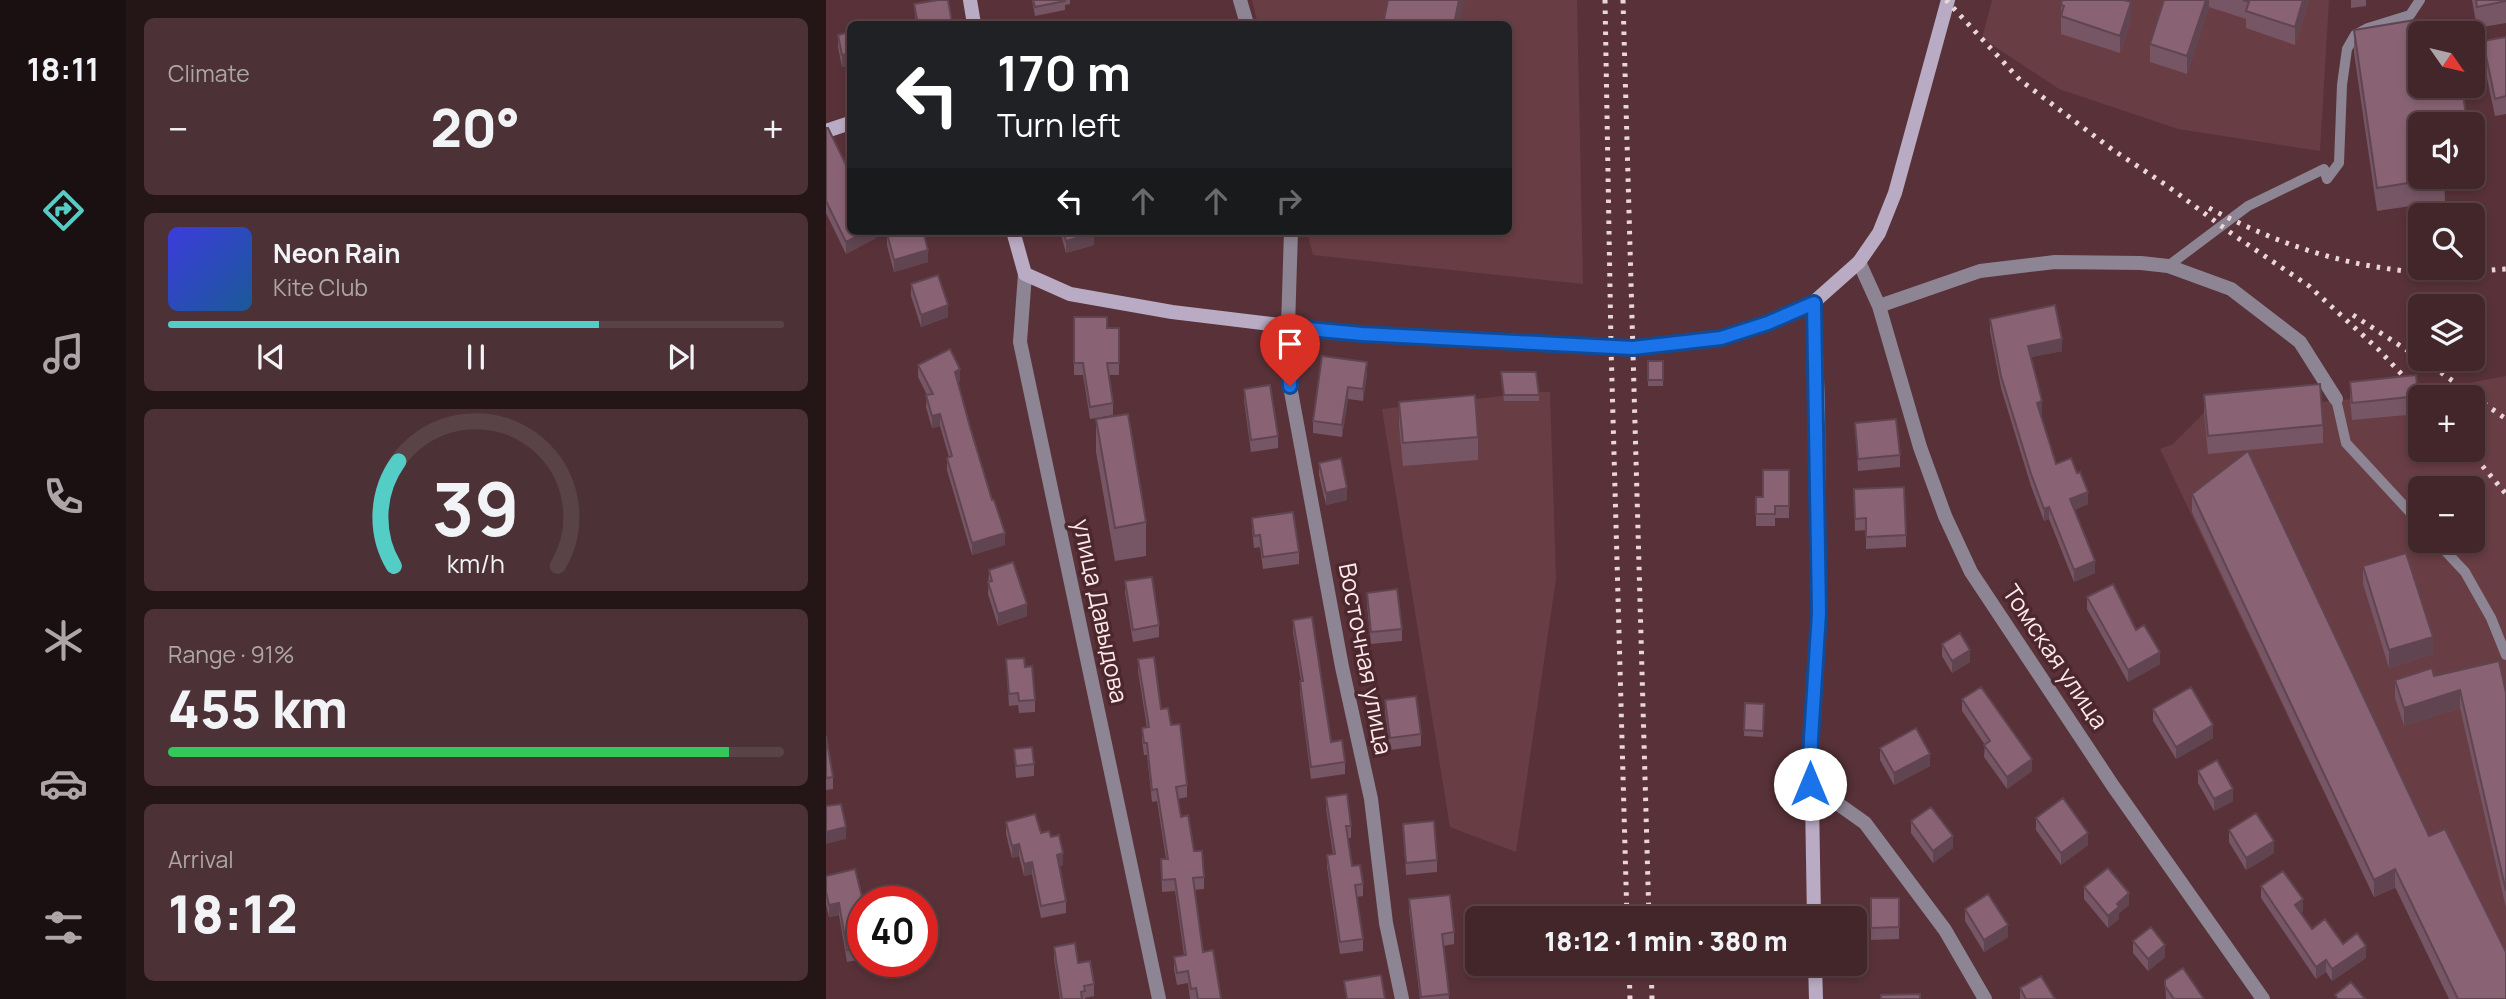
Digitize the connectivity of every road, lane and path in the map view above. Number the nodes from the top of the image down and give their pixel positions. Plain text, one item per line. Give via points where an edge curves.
1 (970, 0) edge
2 (1240, 0) edge
3 (1948, 0) edge
4 (2420, 0) edge
5 (974, 21) edge
6 (1246, 21) edge
7 (847, 124) edge
8 (826, 131) edge
9 (1014, 235) edge
10 (1291, 235) edge
11 (1859, 262) junction
12 (2168, 266) junction
13 (1025, 274) junction
14 (1814, 303) junction
15 (1880, 306) junction
16 (1288, 327) junction
17 (2336, 399) joint
18 (2408, 510) edge
19 (2447, 553) edge
20 (2491, 618) junction
21 (2506, 625) edge
22 (2506, 655) edge
23 (1810, 784) junction
24 (1814, 906) edge
25 (1815, 976) edge
26 (1159, 999) edge
27 (1402, 999) edge
28 (1816, 999) edge
29 (1985, 999) edge
30 (2263, 999) edge

1 - 5 main road
2 - 6 street
3 - 11 main road via 1895,193 1879,233
4 - 12 lane via 2410,15 2355,35 2347,49 2339,163 2328,179 2324,169 2248,206
7 - 8 main road
9 - 13 main road, улица Давыдова
10 - 16 street, Восточная улица
11 - 14 main road
11 - 15 street, Томская улица
12 - 15 street via 2055,262 1980,271
12 - 17 street via 2231,289 2300,342
13 - 16 main road via 1070,294
13 - 26 street, улица Давыдова via 1020,342
14 - 16 main road via 1721,338 1633,348
14 - 23 main road via 1819,613
15 - 30 street, Томская улица via 1920,447 1971,572 2113,786
16 - 27 street, Восточная улица via 1290,386 1371,799 1386,923
17 - 18 lane via 2346,443
19 - 20 lane via 2465,572
20 - 21 lane
20 - 22 lane
23 - 24 main road
23 - 29 street via 1865,823 1945,930
25 - 28 main road

